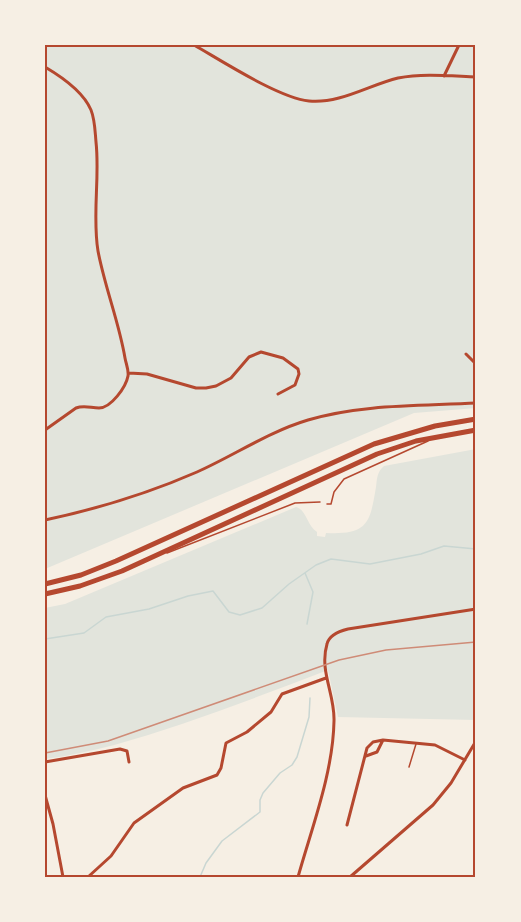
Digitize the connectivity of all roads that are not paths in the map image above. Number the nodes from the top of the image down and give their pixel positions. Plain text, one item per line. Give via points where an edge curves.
1 (194, 45) edge
2 (459, 45) edge
3 (45, 67) edge
4 (444, 76) junction
5 (476, 77) edge
6 (466, 354) dead end
7 (476, 364) edge
8 (129, 373) junction
9 (278, 394) dead end
10 (476, 403) edge
11 (476, 419) edge
12 (45, 430) edge
13 (476, 430) edge
14 (436, 436) junction
15 (320, 502) dead end
16 (327, 504) dead end
17 (45, 510) edge
18 (45, 520) edge
19 (141, 563) junction
20 (45, 584) edge
21 (45, 594) edge
22 (476, 609) edge
23 (326, 678) junction
24 (383, 740) junction
25 (476, 741) edge
26 (416, 743) junction
27 (365, 757) junction
28 (465, 760) junction
29 (45, 762) edge
30 (129, 762) dead end
31 (409, 767) dead end
32 (45, 795) edge
33 (347, 825) dead end
34 (63, 877) edge
35 (88, 877) edge
36 (298, 877) edge
37 (350, 877) edge

1 - 4 street via 292,97 311,102 331,100 401,78
2 - 4 street
3 - 8 street via 85,99 95,122 96,238
4 - 5 street
6 - 7 street
8 - 9 street via 206,388 231,378 249,357 261,352 283,358 298,369 295,385
8 - 12 street via 122,389 106,406 81,406
10 - 18 street via 375,409 310,420 279,430 183,478 105,506
11 - 20 highway via 374,444 124,558
13 - 14 highway
14 - 16 lane via 417,448 344,478
14 - 19 highway via 357,462
15 - 19 lane via 295,503
17 - 18 street
19 - 21 highway via 80,586
22 - 23 street via 348,629 333,635 326,645
23 - 35 street via 282,694 271,712 247,732 226,742 217,775 183,788 134,823 111,856
23 - 36 street via 334,712 333,733
24 - 26 street
24 - 27 street via 377,752
24 - 27 street via 369,744
25 - 28 street
26 - 28 street via 439,746
26 - 31 lane
27 - 33 street
28 - 37 street via 433,805
29 - 30 street via 120,749 127,751
32 - 34 street

